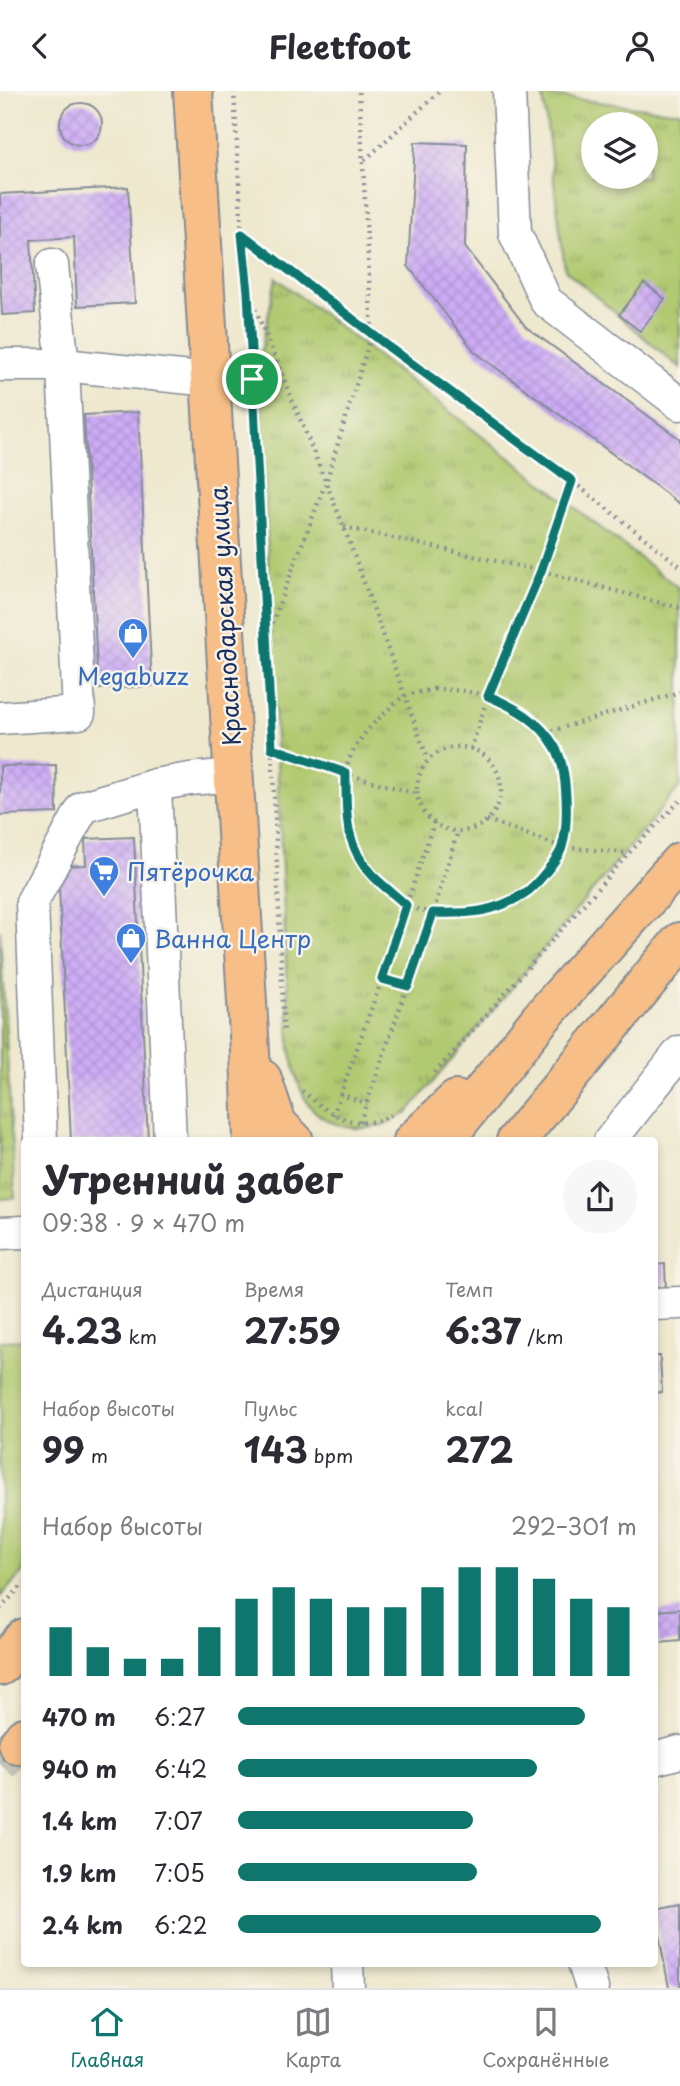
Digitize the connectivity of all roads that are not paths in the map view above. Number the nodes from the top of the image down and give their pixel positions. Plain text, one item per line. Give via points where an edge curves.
1 (193, 91) edge
2 (509, 91) edge
3 (52, 265) dead end
4 (0, 365) edge
5 (64, 365) junction
6 (210, 380) junction
7 (680, 404) edge
8 (0, 717) edge
9 (234, 775) junction
10 (155, 786) junction
11 (680, 862) edge
12 (680, 942) edge
13 (540, 1019) junction
14 (250, 1052) junction
15 (680, 1052) edge
16 (407, 1125) edge
17 (40, 1137) edge
18 (170, 1137) edge
19 (253, 1137) edge
20 (290, 1137) edge
21 (447, 1137) edge
22 (519, 1137) edge
23 (613, 1137) edge
24 (21, 1231) edge
25 (0, 1233) edge
26 (680, 1303) edge
27 (658, 1304) edge
28 (21, 1641) edge
29 (0, 1665) edge
30 (680, 1752) edge
31 (658, 1758) edge
32 (346, 1967) edge
33 (585, 1967) edge
34 (348, 1988) edge
35 (592, 1988) edge

1 - 6 main road, Краснодарская улица
2 - 7 street via 515,233 546,301
3 - 5 street
4 - 5 street
5 - 6 street
5 - 8 street via 79,713
6 - 9 main road, Краснодарская улица
9 - 10 street
9 - 14 main road, Краснодарская улица
10 - 17 street via 83,807 32,902
10 - 18 street
11 - 13 main road
12 - 22 main road
13 - 16 main road
13 - 21 main road
14 - 19 main road, Краснодарская улица
14 - 20 main road via 277,1124
15 - 23 street
24 - 25 street
26 - 27 street
28 - 29 main road
30 - 31 street
32 - 34 street
33 - 35 street

